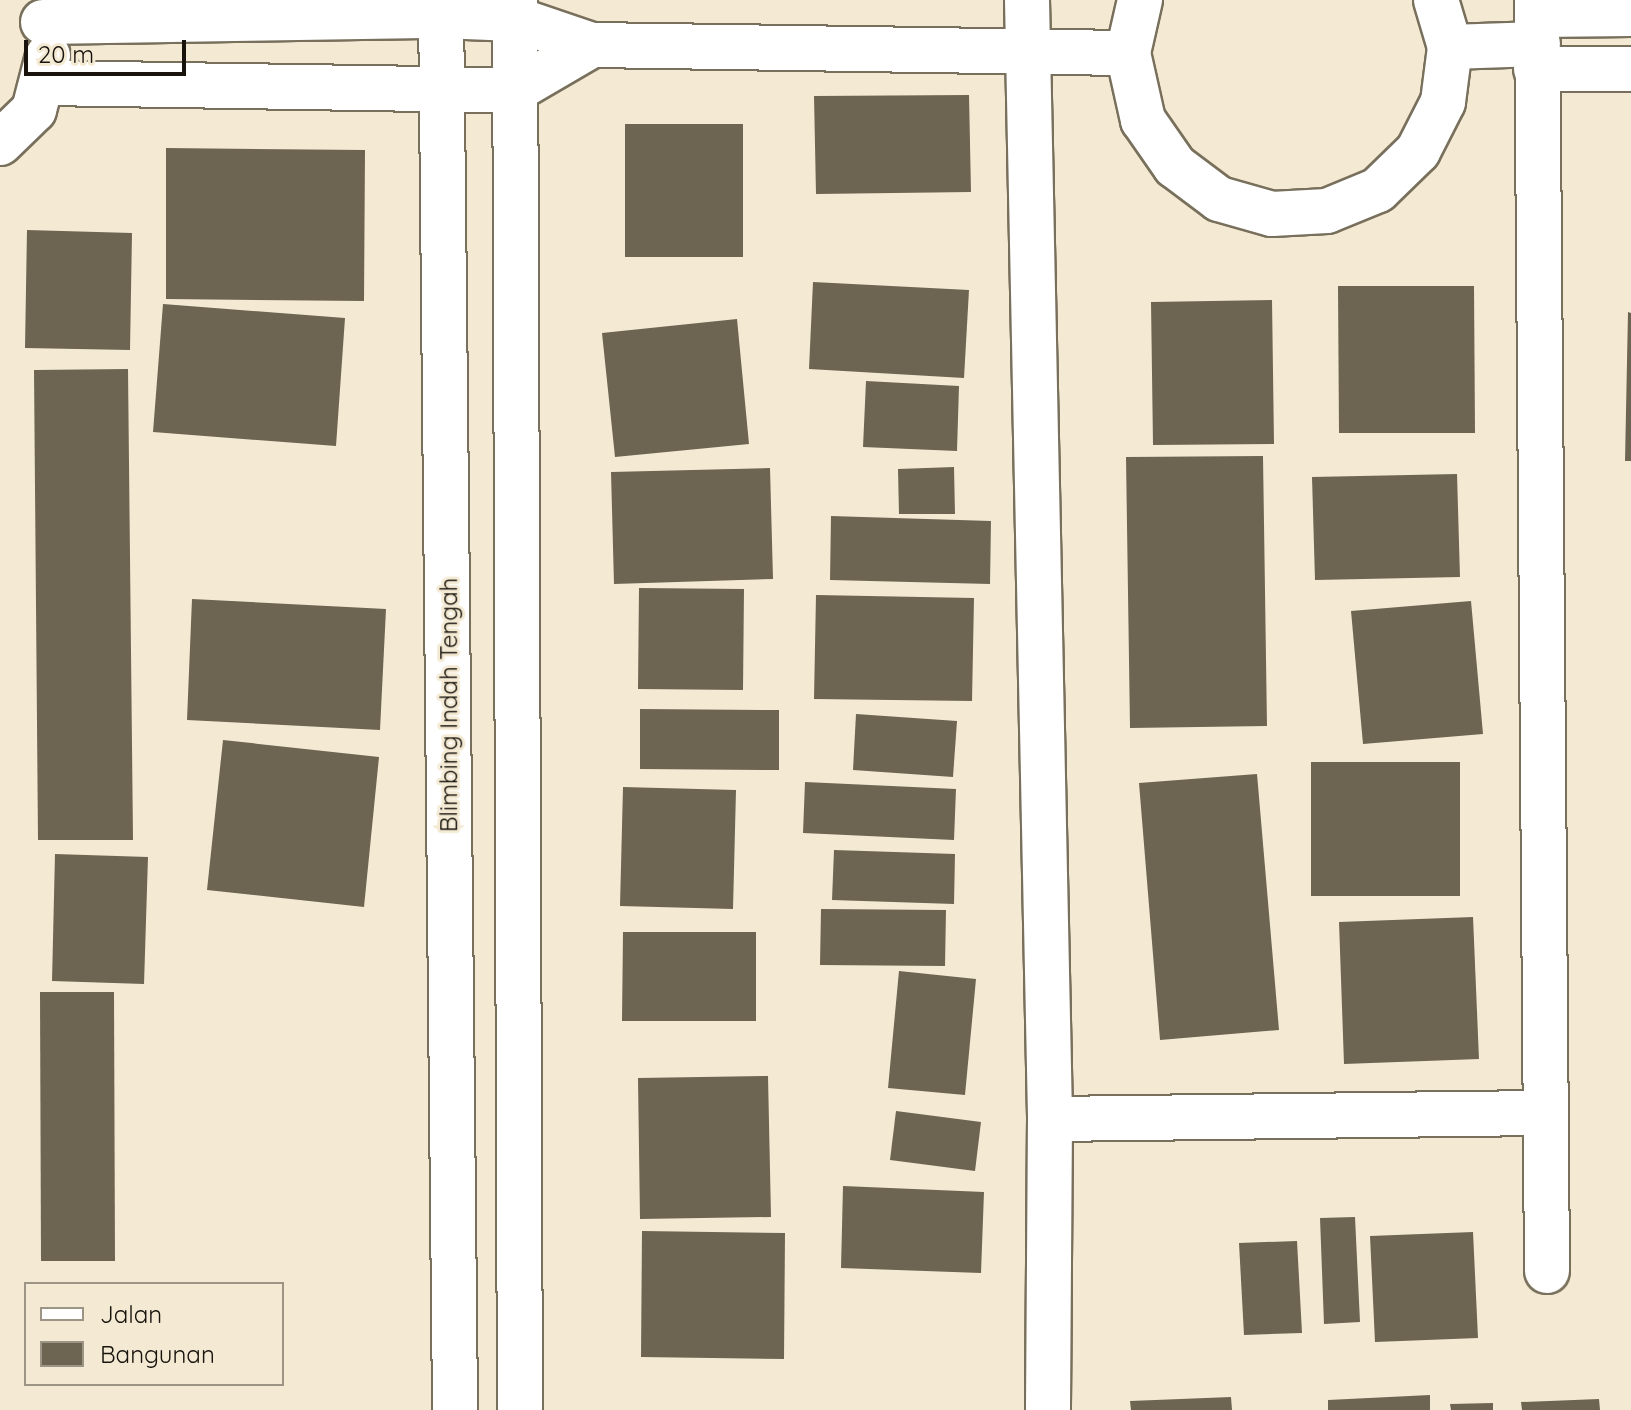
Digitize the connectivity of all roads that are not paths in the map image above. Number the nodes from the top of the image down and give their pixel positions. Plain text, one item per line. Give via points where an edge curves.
1 (1027, 0) edge
2 (1140, 0) edge
3 (1436, 0) edge
4 (441, 8) edge
5 (515, 10) edge
6 (39, 11) edge
7 (1631, 14) edge
8 (1537, 32) edge
9 (592, 45) junction
10 (1028, 47) junction
11 (1450, 47) junction
12 (1128, 53) junction
13 (1631, 69) edge
14 (45, 83) junction
15 (444, 84) junction
16 (515, 90) junction
17 (0, 143) edge
18 (1542, 1113) junction
19 (1050, 1119) junction
20 (1547, 1271) dead end
21 (455, 1410) edge
22 (520, 1410) edge
23 (1048, 1410) edge

1 - 10 street
2 - 12 street
3 - 11 street
4 - 5 street
4 - 6 street
4 - 15 street, Blimbing Indah Tengah
5 - 9 street
5 - 16 street
6 - 14 street
7 - 8 street
8 - 11 street
8 - 13 street
8 - 18 street
9 - 10 street
9 - 16 street
10 - 12 street
10 - 19 street
11 - 12 street via 1436,114 1418,151 1378,190 1327,211 1272,214 1219,199 1175,166 1143,120
14 - 15 street
14 - 17 street via 34,110
15 - 16 street
15 - 21 street, Blimbing Indah Tengah
16 - 22 street
18 - 19 street
18 - 20 street
19 - 23 street

